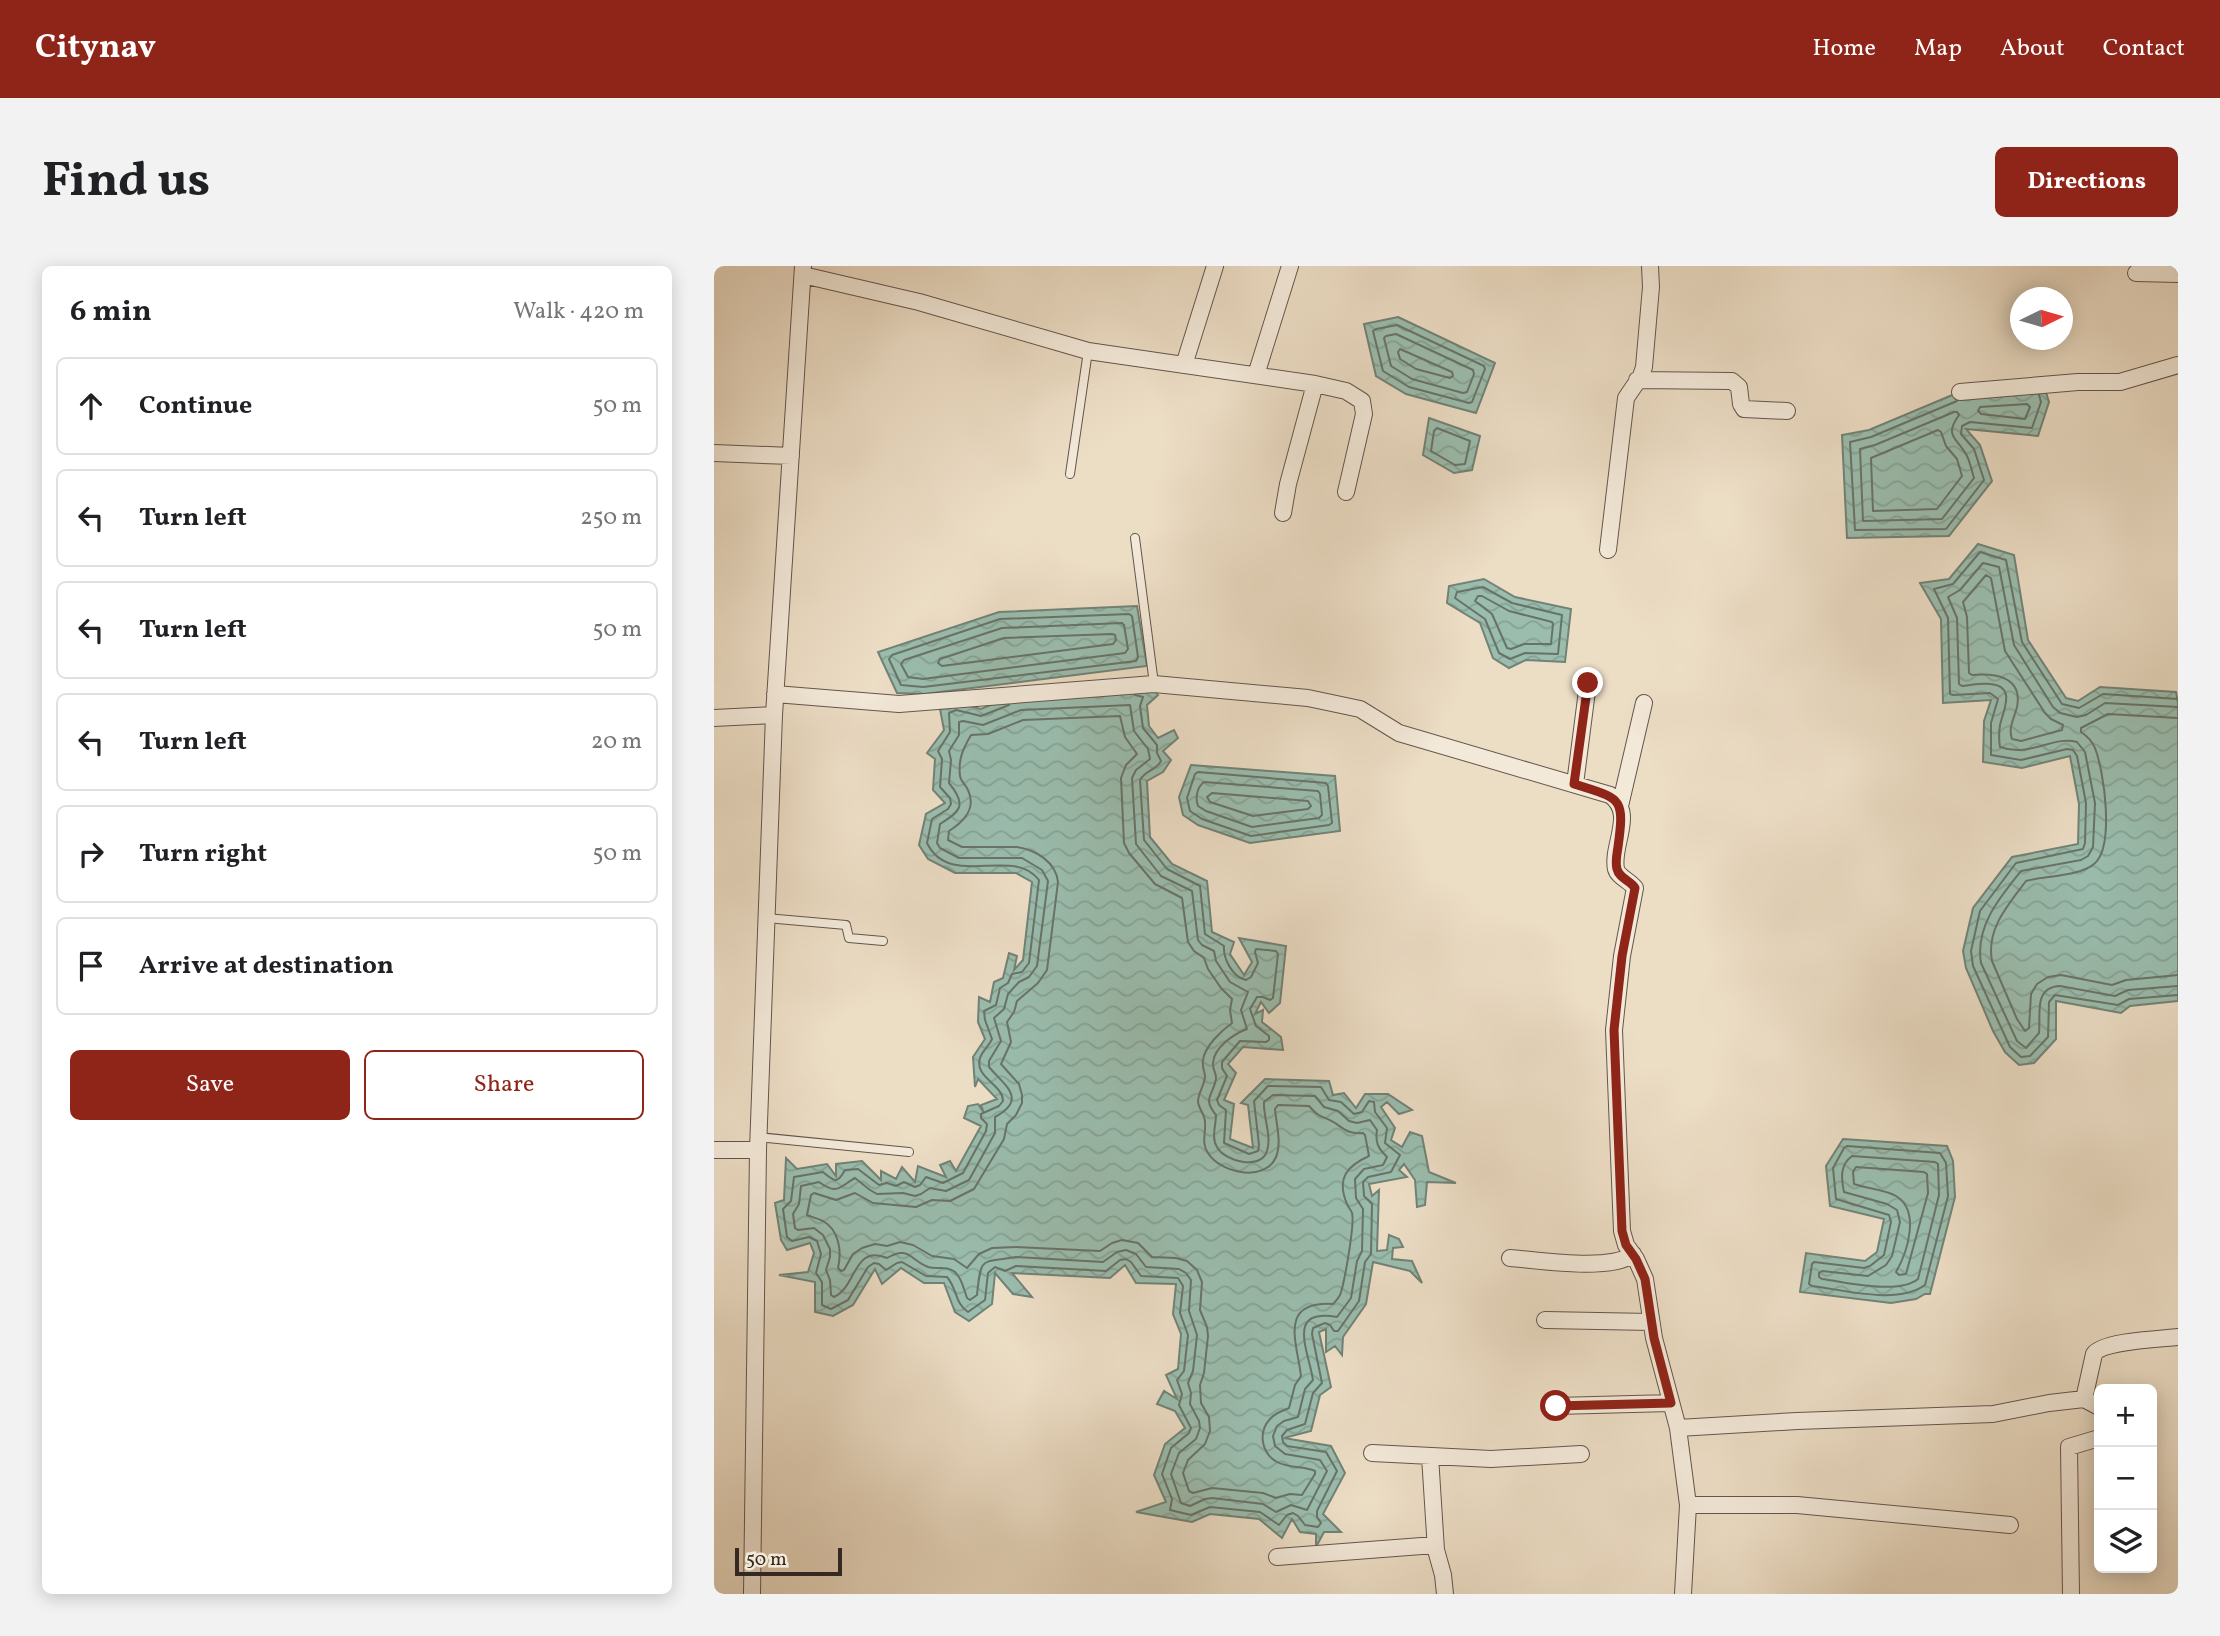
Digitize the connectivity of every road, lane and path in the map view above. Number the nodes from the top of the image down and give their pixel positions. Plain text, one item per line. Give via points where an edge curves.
1 (1215, 266) edge
2 (1290, 266) edge
3 (1650, 266) edge
4 (803, 271) edge
5 (2136, 273) dead end
6 (2178, 274) edge
7 (1088, 351) junction
8 (1184, 365) junction
9 (2178, 366) edge
10 (1256, 375) junction
11 (1637, 380) junction
12 (1315, 384) junction
13 (1960, 392) dead end
14 (1787, 411) dead end
15 (714, 453) edge
16 (791, 456) junction
17 (1070, 474) dead end
18 (1346, 492) dead end
19 (1283, 513) dead end
20 (1135, 538) dead end
21 (1608, 550) dead end
22 (1588, 683) dead end
23 (1154, 684) junction
24 (775, 694) junction
25 (1644, 703) dead end
26 (774, 715) junction
27 (714, 718) edge
28 (1574, 784) junction
29 (1620, 806) junction
30 (766, 918) junction
31 (883, 941) dead end
32 (758, 1143) junction
33 (714, 1150) edge
34 (909, 1152) dead end
35 (1633, 1254) junction
36 (1510, 1258) dead end
37 (1545, 1320) dead end
38 (1651, 1322) junction
39 (2178, 1337) edge
40 (2084, 1399) junction
41 (1671, 1403) junction
42 (2094, 1404) edge
43 (1556, 1406) dead end
44 (1678, 1428) junction
45 (2094, 1440) edge
46 (1372, 1453) dead end
47 (1581, 1454) dead end
48 (1430, 1456) junction
49 (1688, 1505) junction
50 (2010, 1525) dead end
51 (1436, 1545) junction
52 (1277, 1557) dead end
53 (752, 1594) edge
54 (1445, 1594) edge
55 (1683, 1594) edge
56 (2071, 1594) edge

1 - 8 street
2 - 10 street
3 - 11 street via 1645,359
4 - 7 street
4 - 16 street
5 - 6 street
7 - 8 street
7 - 17 lane
8 - 10 street
9 - 13 street via 2120,382
10 - 12 street
11 - 14 street via 1732,381 1739,387 1744,409
11 - 21 street via 1624,407
12 - 18 street via 1346,391 1362,401 1364,414
12 - 19 street
15 - 16 street
16 - 24 street
20 - 23 lane
22 - 28 street
23 - 24 street via 899,704
23 - 28 street via 1308,698 1360,709 1399,733
24 - 26 street
25 - 29 street
26 - 27 street
26 - 30 street
28 - 29 street via 1610,795
29 - 35 street via 1616,867 1635,888 1614,1030 1622,1231
30 - 31 lane via 846,925 849,938
30 - 32 street
32 - 33 street
32 - 34 lane
32 - 53 street
35 - 36 street via 1597,1264
35 - 38 street via 1645,1279
37 - 38 street
38 - 41 street
39 - 40 street via 2097,1349
40 - 42 street
40 - 44 street via 1993,1414
41 - 43 street
41 - 44 street
44 - 49 street
45 - 56 street via 2069,1447
46 - 48 street
47 - 48 street
48 - 51 street
49 - 50 street via 1797,1505
49 - 55 street
51 - 52 street
51 - 54 street

